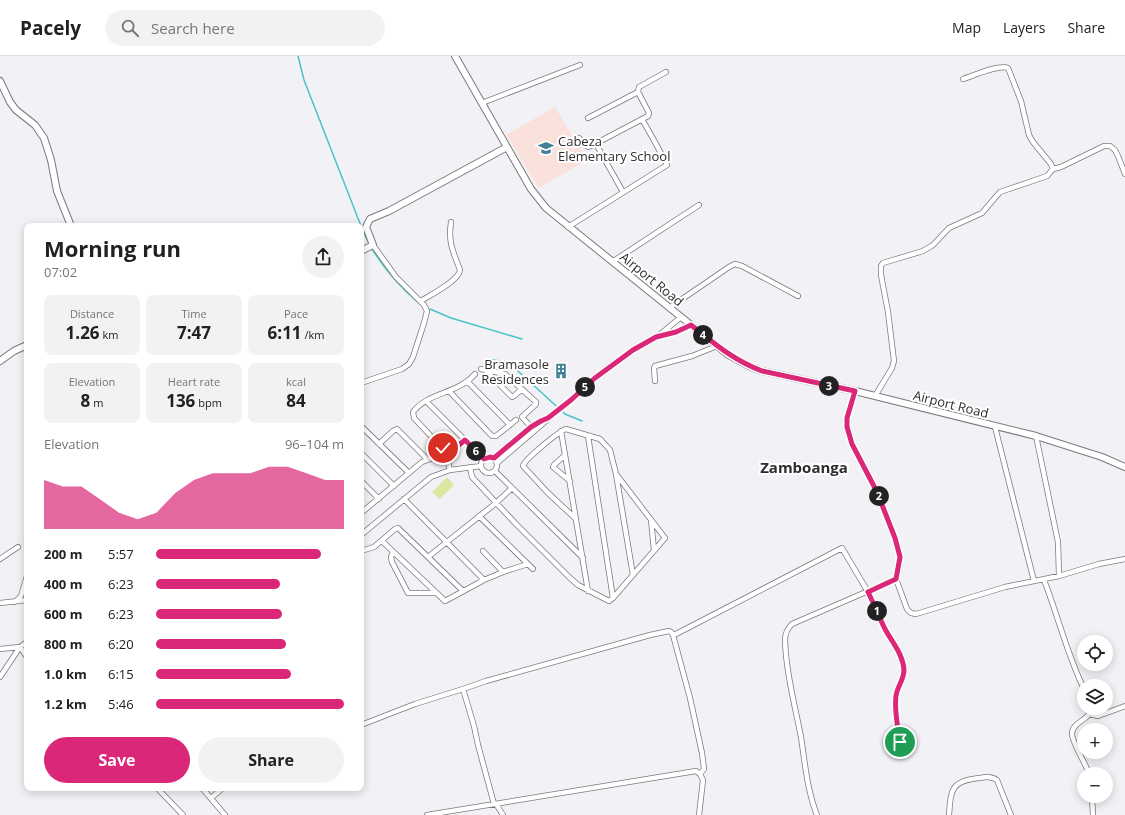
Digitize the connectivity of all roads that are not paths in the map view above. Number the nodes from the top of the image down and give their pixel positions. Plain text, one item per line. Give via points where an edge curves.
1 (455, 56) edge
2 (580, 64) dead end
3 (666, 72) dead end
4 (963, 79) dead end
5 (0, 81) edge
6 (638, 92) junction
7 (482, 103) junction
8 (588, 118) dead end
9 (642, 119) junction
10 (579, 138) dead end
11 (595, 144) junction
12 (507, 147) junction
13 (1053, 169) junction
14 (1125, 174) edge
15 (623, 192) junction
16 (699, 205) dead end
17 (451, 222) dead end
18 (70, 223) edge
19 (568, 227) junction
20 (373, 245) junction
21 (364, 250) edge
22 (612, 262) junction
23 (798, 296) dead end
24 (421, 301) junction
25 (669, 308) junction
26 (681, 317) junction
27 (691, 325) junction
28 (656, 337) junction
29 (24, 346) edge
30 (717, 346) junction
31 (0, 361) edge
32 (475, 374) dead end
33 (655, 381) dead end
34 (364, 382) edge
35 (468, 382) junction
36 (522, 389) junction
37 (449, 391) junction
38 (855, 391) junction
39 (875, 396) junction
40 (426, 400) junction
41 (548, 418) junction
42 (516, 420) dead end
43 (510, 425) junction
44 (531, 427) junction
45 (995, 427) junction
46 (364, 429) edge
47 (561, 431) junction
48 (588, 436) junction
49 (1036, 436) junction
50 (465, 440) junction
51 (379, 444) junction
52 (514, 444) junction
53 (446, 453) junction
54 (565, 455) junction
55 (364, 456) edge
56 (427, 459) junction
57 (484, 459) junction
58 (496, 461) junction
59 (481, 466) junction
60 (470, 467) junction
61 (1125, 467) edge
62 (450, 470) junction
63 (495, 471) junction
64 (408, 473) junction
65 (616, 474) junction
66 (570, 481) junction
67 (364, 484) edge
68 (394, 486) junction
69 (512, 488) junction
70 (379, 499) junction
71 (404, 499) junction
72 (496, 503) junction
73 (364, 510) edge
74 (479, 516) junction
75 (576, 519) junction
76 (651, 520) junction
77 (364, 533) edge
78 (382, 541) junction
79 (446, 542) junction
80 (18, 547) dead end
81 (364, 550) edge
82 (654, 550) junction
83 (484, 551) dead end
84 (393, 552) junction
85 (428, 556) junction
86 (583, 558) junction
87 (0, 559) edge
88 (1125, 560) edge
89 (528, 564) junction
90 (533, 569) dead end
91 (503, 572) junction
92 (633, 575) junction
93 (1059, 576) junction
94 (896, 579) junction
95 (484, 580) junction
96 (1044, 580) junction
97 (1034, 581) junction
98 (24, 586) edge
99 (463, 591) junction
100 (588, 591) junction
101 (868, 592) junction
102 (436, 593) junction
103 (613, 598) junction
104 (24, 600) edge
105 (15, 602) junction
106 (0, 603) edge
107 (673, 636) junction
108 (24, 644) edge
109 (20, 646) junction
110 (0, 649) edge
111 (24, 652) edge
112 (0, 677) edge
113 (1080, 679) edge
114 (463, 689) junction
115 (1125, 706) edge
116 (1113, 710) edge
117 (1089, 715) edge
118 (364, 724) edge
119 (900, 742) dead end
120 (1086, 767) edge
121 (700, 774) junction
122 (160, 791) edge
123 (205, 791) edge
124 (219, 791) edge
125 (211, 798) junction
126 (1092, 803) edge
127 (495, 804) junction
128 (183, 815) edge
129 (225, 815) edge
130 (427, 815) edge
131 (503, 815) edge
132 (699, 815) edge
133 (817, 815) edge
134 (949, 815) edge
135 (1011, 815) edge
136 (1092, 815) edge

1 - 7 main road, Airport Road
2 - 7 street
3 - 6 street via 639,87
4 - 13 street via 998,68 1008,68 1021,101 1029,135
5 - 18 main road via 16,110 35,125 44,138 57,191
6 - 8 street
6 - 9 street via 650,113
7 - 12 main road, Airport Road
9 - 11 street
9 - 15 street via 667,165
10 - 11 street via 589,147
11 - 15 street
12 - 19 main road, Airport Road via 531,189 546,208
12 - 20 main road via 370,219 366,227
13 - 14 street via 1107,145 1115,150
13 - 39 street via 1047,176 1000,192 982,213 949,228 929,248 882,264 881,275 894,361
15 - 19 street
16 - 22 street
17 - 24 street via 450,247 460,273
19 - 22 main road, Airport Road
20 - 21 main road
20 - 24 street via 396,277
22 - 25 main road, Airport Road
23 - 25 street via 735,264
24 - 34 street via 426,307 426,314 413,357 402,369
25 - 26 main road, Airport Road
26 - 27 main road, Airport Road
26 - 28 street
27 - 28 street
27 - 30 main road, Airport Road
28 - 41 street via 617,361
29 - 31 main road
30 - 33 street via 655,366
30 - 38 main road, Airport Road via 737,360 762,371
32 - 35 street
35 - 37 street
35 - 43 street
36 - 36 street via 512,397 483,370 505,374
36 - 44 street via 536,403 522,417
37 - 40 street
37 - 43 street via 492,436 496,436
38 - 39 main road, Airport Road
38 - 94 street via 848,412 847,427 852,444 877,492 895,538 900,557
39 - 45 main road, Airport Road
40 - 50 street
40 - 53 street via 412,415
41 - 44 street
41 - 52 street
42 - 43 street
44 - 52 street
45 - 49 main road, Airport Road
45 - 97 street
46 - 51 street
47 - 48 street via 568,429
47 - 54 street
47 - 75 street via 524,462 523,466
48 - 65 street via 600,438 608,446
48 - 103 street
49 - 61 main road, Airport Road
49 - 93 street via 1058,542
50 - 53 street
50 - 57 street
51 - 56 street via 397,429
51 - 64 street
52 - 58 street
53 - 56 street
53 - 62 street
54 - 66 street
54 - 66 street via 553,467
55 - 68 street
56 - 64 street
57 - 58 street via 490,457
57 - 59 street
58 - 63 street
59 - 60 street
59 - 63 street via 487,473
60 - 62 street
60 - 72 street via 472,477
62 - 71 street via 431,476
63 - 69 street
64 - 68 street
65 - 76 street
65 - 92 street
66 - 75 street
67 - 70 street
68 - 70 street
69 - 72 street
69 - 86 street
70 - 73 street
71 - 77 street
71 - 79 street
72 - 74 street
72 - 100 street via 569,577
74 - 79 street
74 - 89 street
75 - 86 street
76 - 82 street
76 - 82 street via 665,538
78 - 81 street
78 - 84 street
78 - 85 street via 398,528
79 - 85 street
79 - 95 street
80 - 87 street
82 - 92 street
83 - 91 street
84 - 102 street
84 - 102 street via 392,562 408,593
85 - 99 street
86 - 100 street
88 - 93 street via 1099,564
89 - 90 street
89 - 91 street
91 - 95 street
92 - 103 street
93 - 96 street
94 - 97 street via 907,609 910,613 916,614
94 - 101 street
95 - 99 street
96 - 97 street
96 - 113 street
98 - 105 street via 21,596
99 - 102 street via 445,600
100 - 103 street via 609,601
101 - 107 street via 844,549 840,548
101 - 119 street via 904,666 903,678 895,697
101 - 133 street via 792,624 786,634 793,700 811,799
104 - 105 street
105 - 106 street
107 - 114 street via 669,631 650,635
107 - 121 street via 702,753 704,769
108 - 109 street
109 - 110 street
109 - 111 street
109 - 112 street
114 - 118 street
114 - 127 street
115 - 116 street
117 - 120 street via 1074,727 1072,733
121 - 127 street via 694,771
121 - 132 street via 703,780
122 - 128 street
123 - 125 street
124 - 125 street
125 - 129 street
126 - 136 street
127 - 130 street
127 - 131 street
134 - 135 street via 952,792 958,783 971,778 992,777 997,780

